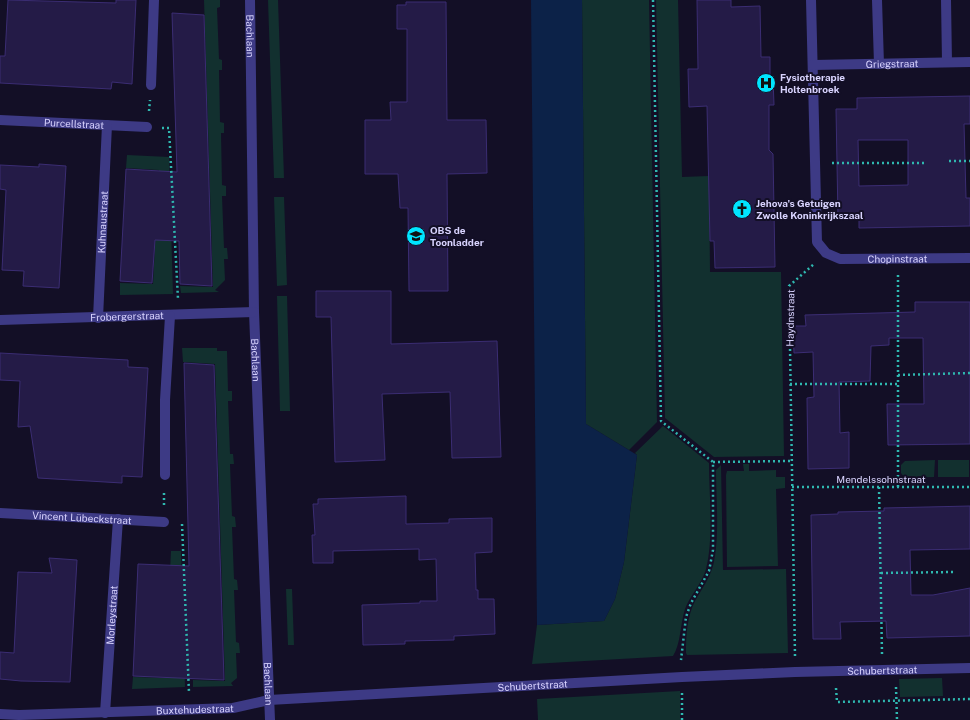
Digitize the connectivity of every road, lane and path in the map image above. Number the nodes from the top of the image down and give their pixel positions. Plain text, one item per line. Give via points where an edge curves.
1 (154, 0) edge
2 (250, 0) edge
3 (653, 0) edge
4 (811, 0) edge
5 (877, 0) edge
6 (946, 0) edge
7 (948, 62) junction
8 (970, 62) edge
9 (879, 64) junction
10 (813, 65) junction
11 (151, 85) joint
12 (0, 120) edge
13 (107, 125) junction
14 (148, 127) junction
15 (949, 161) dead end
16 (970, 161) edge
17 (815, 163) junction
18 (926, 163) dead end
19 (826, 253) junction
20 (970, 258) edge
21 (898, 259) junction
22 (254, 312) junction
23 (174, 316) junction
24 (98, 318) junction
25 (0, 320) edge
26 (970, 373) edge
27 (898, 374) junction
28 (790, 384) junction
29 (898, 384) junction
30 (792, 461) junction
31 (714, 462) junction
32 (165, 475) joint
33 (792, 487) junction
34 (879, 487) junction
35 (898, 487) junction
36 (970, 487) edge
37 (0, 512) edge
38 (118, 519) junction
39 (164, 522) junction
40 (953, 572) dead end
41 (881, 573) junction
42 (970, 668) edge
43 (882, 670) junction
44 (896, 670) junction
45 (836, 671) junction
46 (795, 672) junction
47 (682, 677) junction
48 (970, 699) edge
49 (269, 700) junction
50 (897, 701) junction
51 (190, 709) junction
52 (105, 712) junction
53 (0, 714) edge
54 (177, 715) edge
55 (270, 720) edge
56 (682, 720) edge
57 (897, 720) edge

1 - 11 street
2 - 22 street, Bachlaan
3 - 31 path via 661,421
4 - 10 street
5 - 9 street
6 - 7 street
7 - 8 street, Griegstraat
7 - 9 street, Griegstraat
9 - 10 street, Griegstraat
10 - 17 street
11 - 14 path
12 - 13 street, Purcellstraat
13 - 14 street, Purcellstraat
13 - 24 street, Kuhnaustraat
14 - 23 path via 169,128
15 - 16 path
17 - 18 path
17 - 19 street via 817,242
19 - 21 street, Chopinstraat via 840,259
19 - 28 path, Haydnstraat via 789,286
20 - 21 street, Chopinstraat
21 - 27 path
22 - 23 street, Frobergerstraat
22 - 49 street, Bachlaan
23 - 24 street, Frobergerstraat
23 - 32 street via 165,400
24 - 25 street, Frobergerstraat
26 - 27 path
27 - 29 path
28 - 29 path
28 - 30 path, Haydnstraat
29 - 35 path
30 - 31 path
30 - 33 path, Haydnstraat
31 - 47 path via 712,550 709,571 686,617 681,658
32 - 39 path
33 - 34 path, Mendelssohnstraat
33 - 46 path
34 - 35 path, Mendelssohnstraat
34 - 41 path
35 - 36 path, Mendelssohnstraat
37 - 38 street, Vincent Lübeckstraat
38 - 39 street, Vincent Lübeckstraat
38 - 52 street, Morleystraat
39 - 51 path via 182,523
40 - 41 path
41 - 43 path
42 - 44 street, Schubertstraat
43 - 44 street, Schubertstraat
43 - 45 street, Schubertstraat
44 - 50 path
45 - 46 street, Schubertstraat
45 - 50 path via 837,702
46 - 47 street, Schubertstraat
47 - 49 street, Schubertstraat
47 - 56 path
48 - 50 path
49 - 51 street, Buxtehudestraat via 233,708
49 - 55 street, Bachlaan
50 - 57 path
51 - 54 street, Buxtehudestraat
52 - 53 street, Buxtehudestraat
52 - 54 street, Buxtehudestraat

